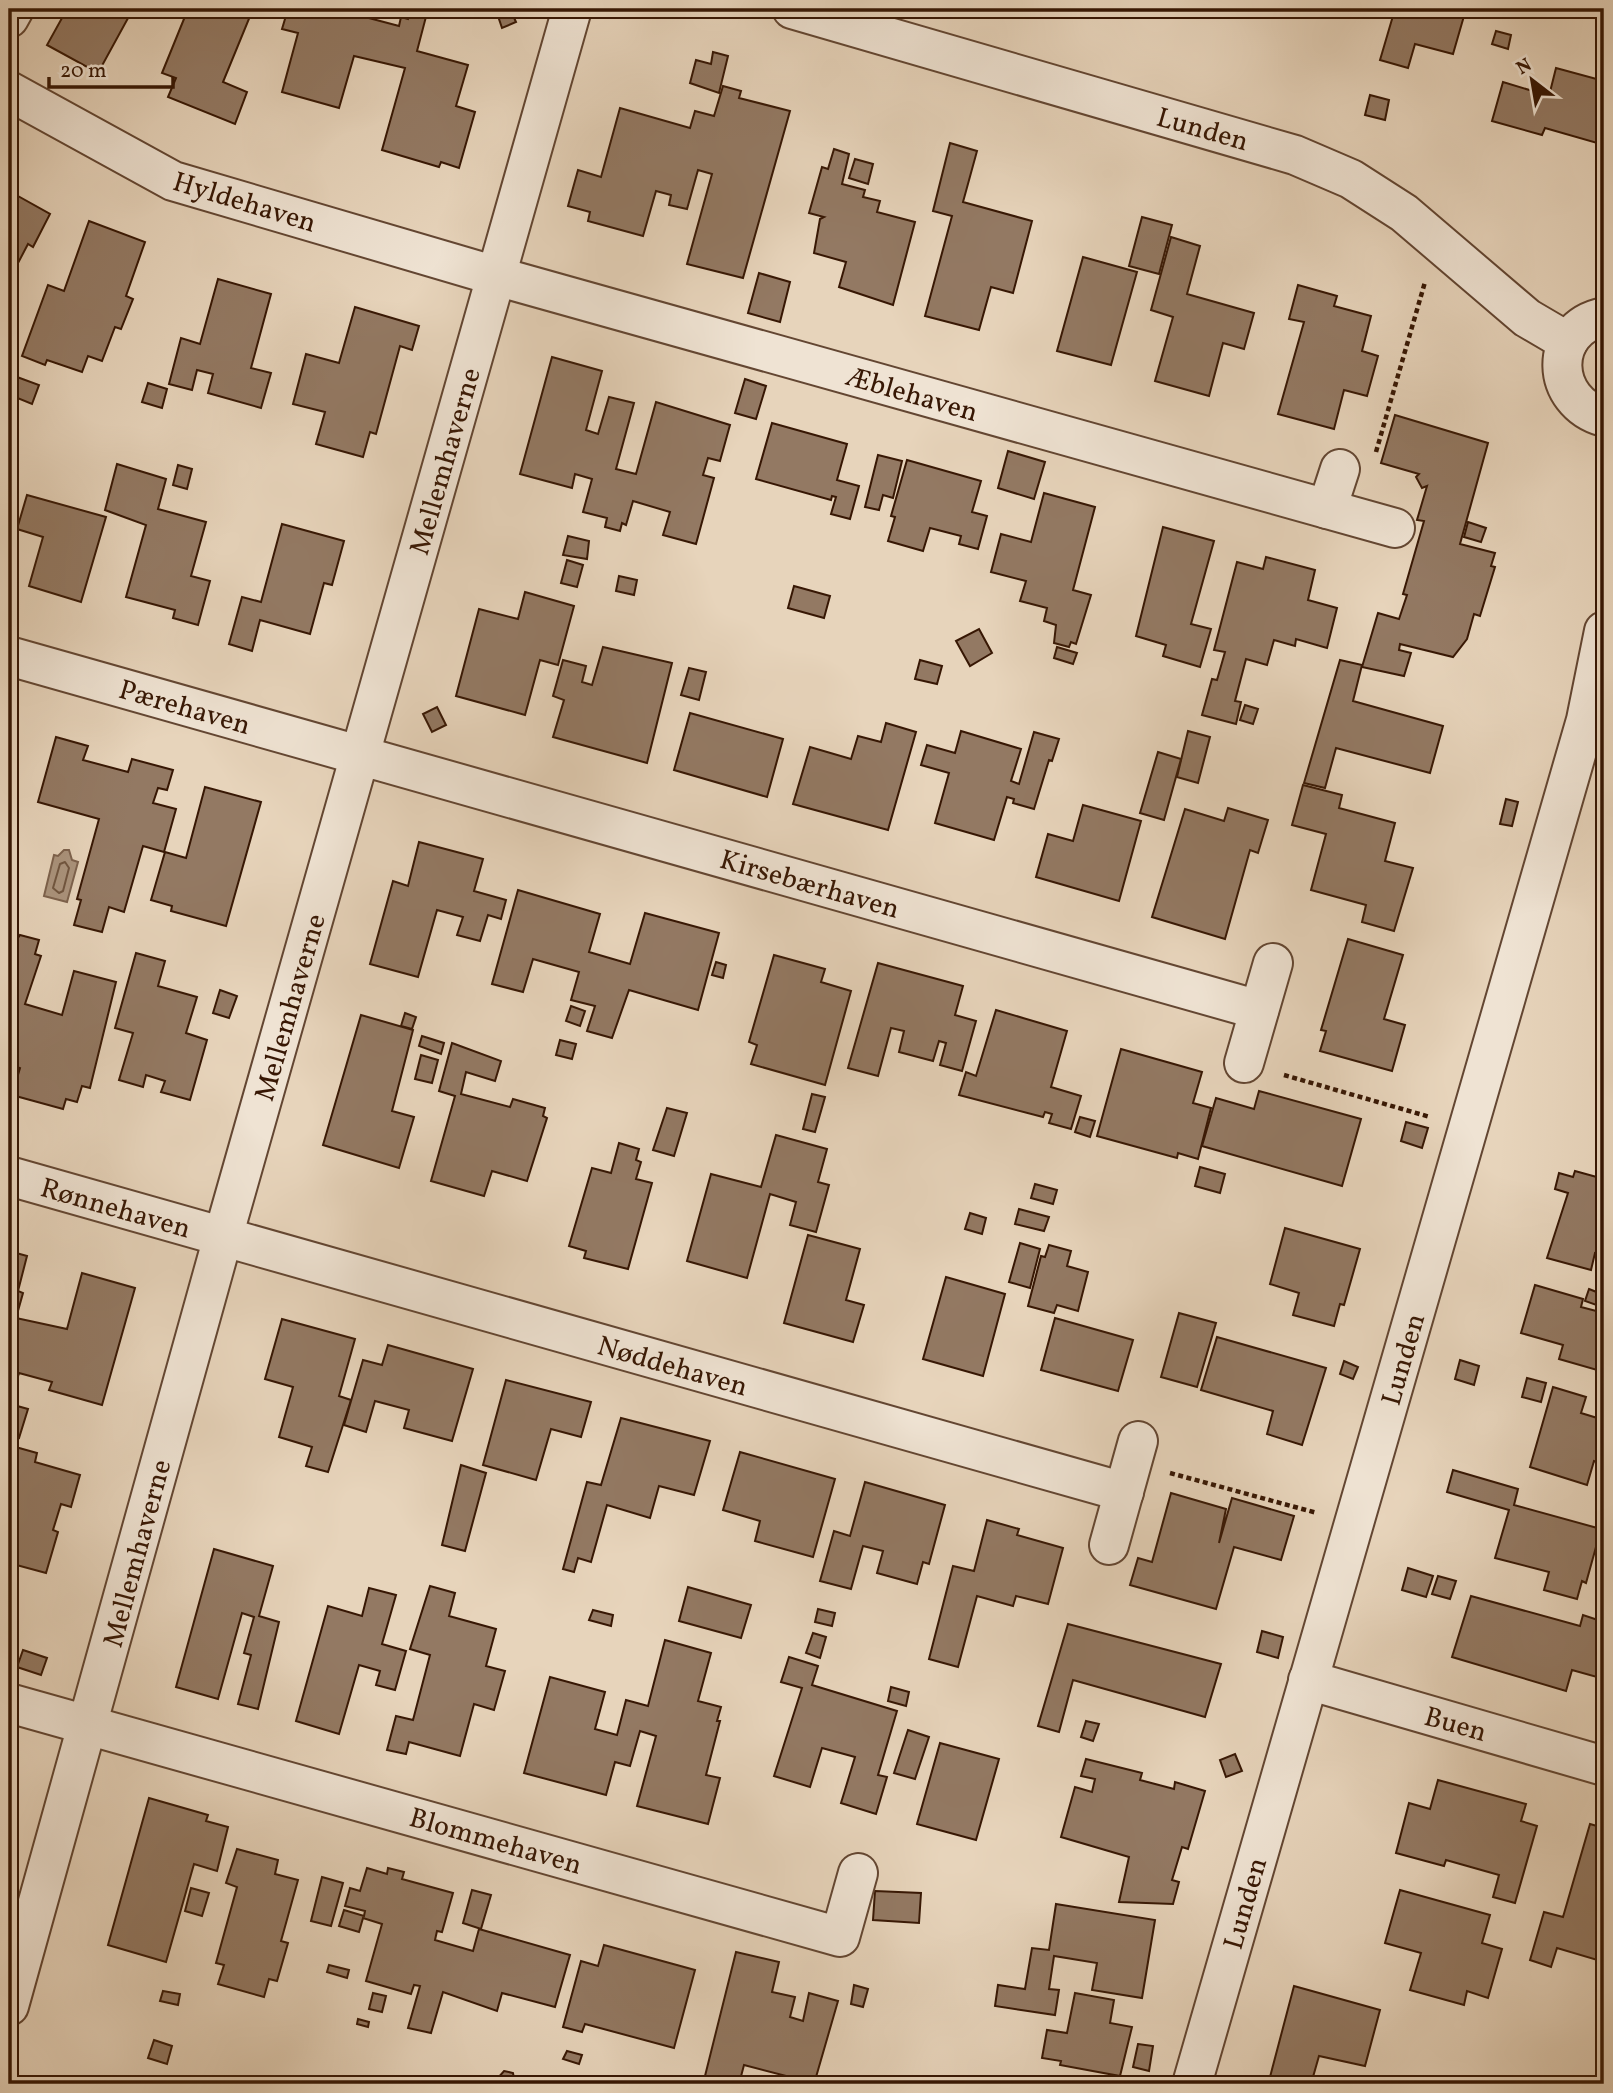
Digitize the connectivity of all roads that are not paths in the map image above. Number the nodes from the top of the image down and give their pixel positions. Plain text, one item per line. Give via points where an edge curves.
1 (14, 9) edge
2 (572, 9) edge
3 (792, 9) edge
4 (9, 18) edge
5 (9, 91) edge
6 (496, 276) junction
7 (1604, 317) edge
8 (1567, 342) junction
9 (1604, 418) edge
10 (1340, 470) road end
11 (1327, 509) junction
12 (1395, 528) dead end
13 (1604, 631) edge
14 (9, 656) edge
15 (361, 757) junction
16 (1273, 963) dead end
17 (1259, 1010) junction
18 (1244, 1063) road end
19 (9, 1176) edge
20 (223, 1237) junction
21 (1109, 1545) dead end
22 (1308, 1680) junction
23 (9, 1703) edge
24 (89, 1725) junction
25 (1604, 1766) edge
26 (858, 1873) dead end
27 (9, 2006) edge
28 (1192, 2084) edge

1 - 4 street
2 - 6 street, Mellemhaverne
3 - 8 street, Lunden via 1296,155 1362,186 1404,213 1527,318
5 - 6 street, Hyldehaven via 173,181
6 - 11 street, Æblehaven
6 - 15 street, Mellemhaverne
7 - 8 street via 1589,320
8 - 9 street via 1561,366 1568,393 1586,412
10 - 11 street
11 - 12 street, Æblehaven
13 - 22 street, Lunden via 1586,720
14 - 15 street, Pærehaven
15 - 17 street, Kirsebærhaven
15 - 20 street, Mellemhaverne
16 - 17 street
17 - 18 street
19 - 20 street, Rønnehaven
20 - 21 street, Nøddehaven via 1131,1465
20 - 24 street, Mellemhaverne
22 - 25 street, Buen
22 - 28 street, Lunden
23 - 24 street
24 - 26 street, Blommehaven via 840,1937
24 - 27 street, Mellemhaverne

